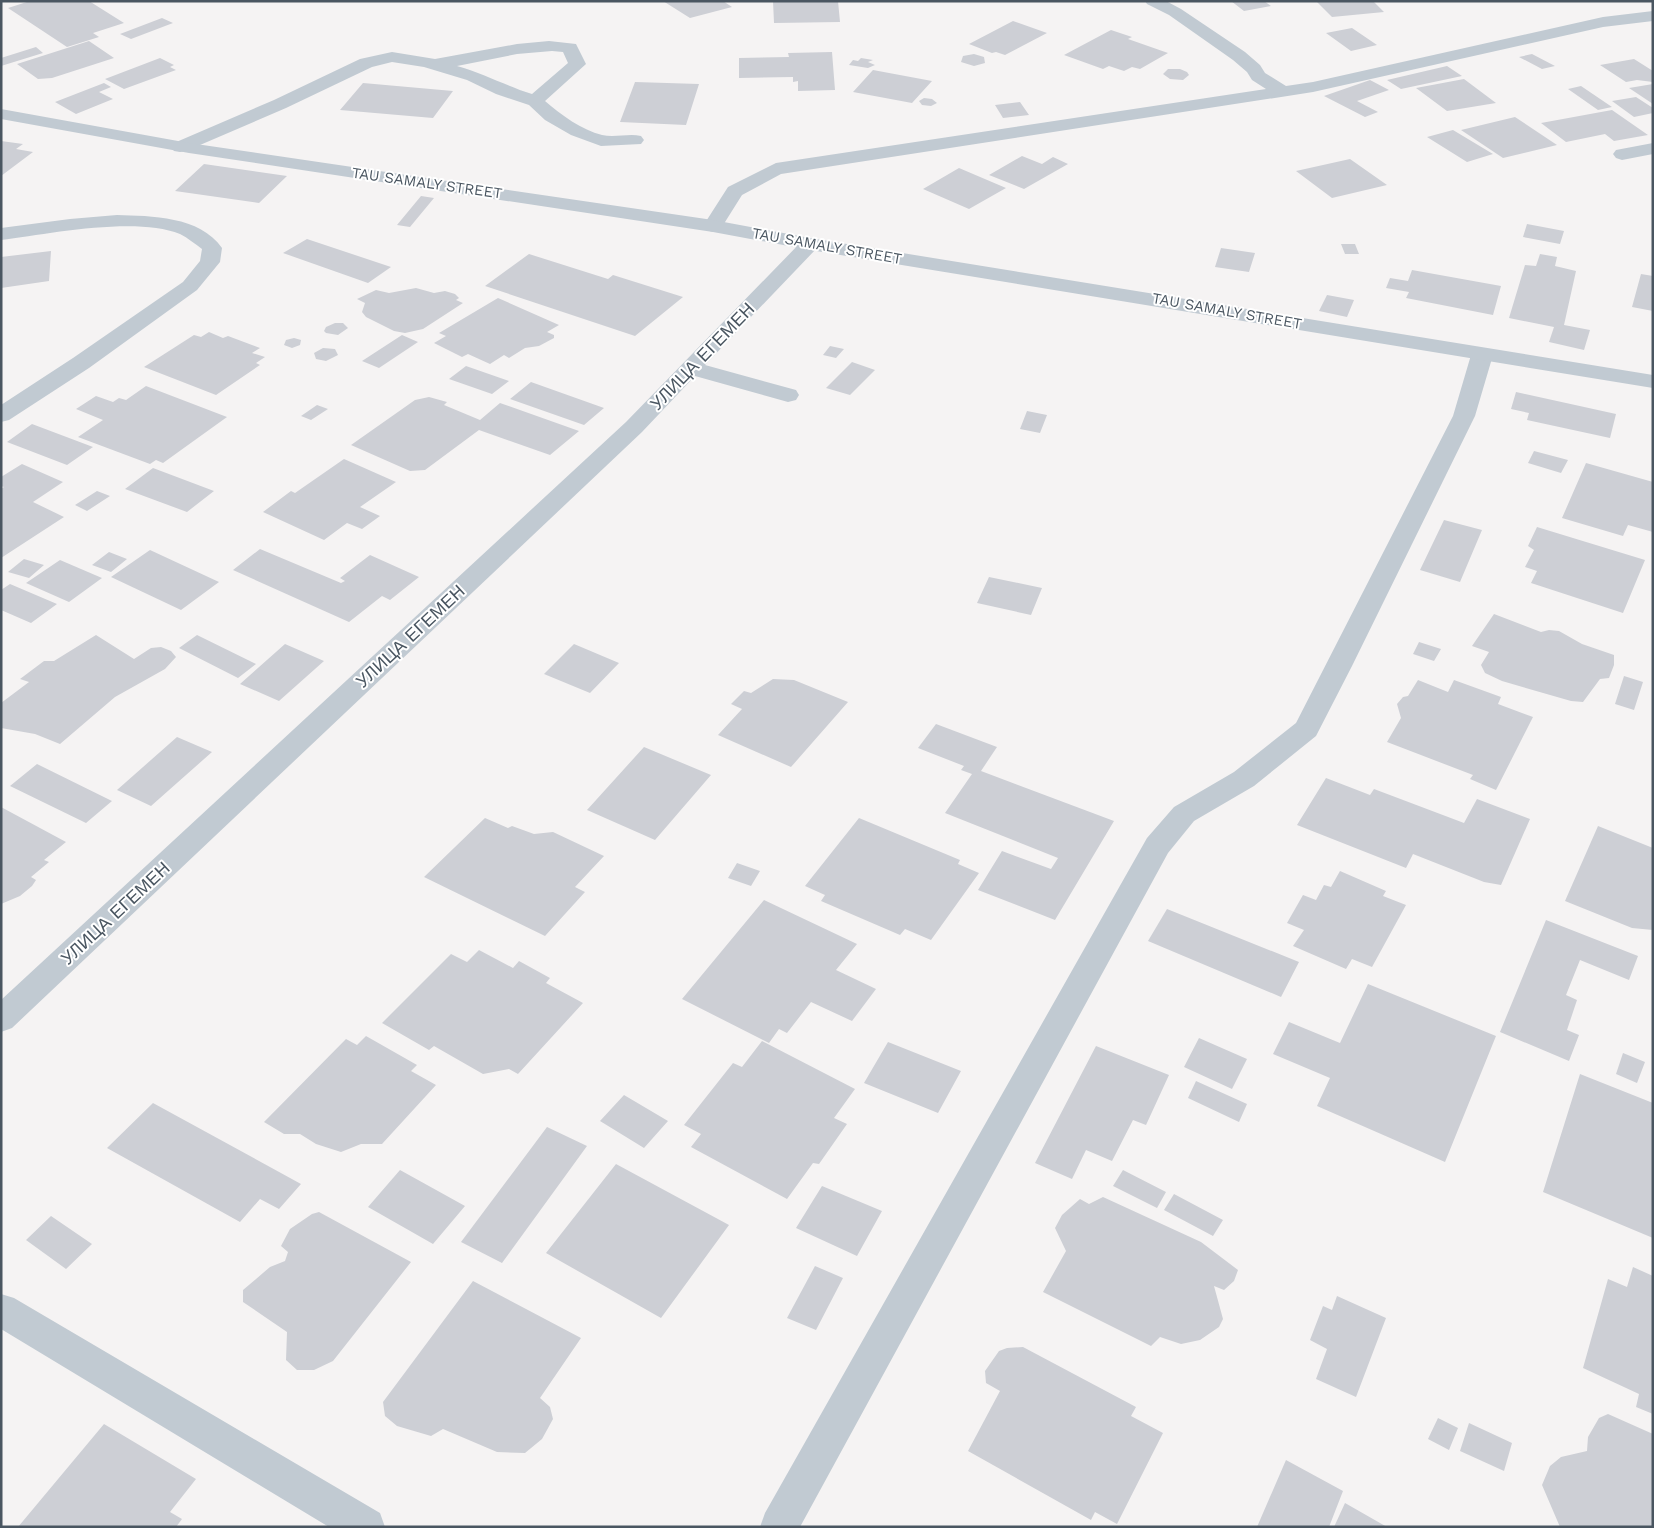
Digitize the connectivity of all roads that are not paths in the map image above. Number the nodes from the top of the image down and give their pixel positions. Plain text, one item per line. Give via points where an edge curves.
1 (1152, 1) edge
2 (1653, 16) edge
3 (433, 64) junction
4 (1283, 92) junction
5 (535, 101) junction
6 (1, 114) edge
7 (635, 140) dead end
8 (180, 147) junction
9 (1653, 148) edge
10 (1622, 154) dead end
11 (713, 226) junction
12 (1, 234) edge
13 (810, 244) junction
14 (1482, 354) junction
15 (691, 368) junction
16 (1653, 382) edge
17 (788, 396) dead end
18 (1, 415) edge
19 (1, 1019) edge
20 (1, 1310) edge
21 (366, 1527) edge
22 (779, 1527) edge

1 - 4 street via 1175,12 1239,56 1258,76
2 - 4 street via 1603,22
3 - 5 street
3 - 5 street via 544,46 570,48 577,64
3 - 8 street via 392,58 366,63
4 - 11 street via 776,169 735,191
5 - 7 street via 551,116 601,141
6 - 8 street, TAU SAMALY STREET
8 - 11 street, TAU SAMALY STREET
9 - 10 street
11 - 13 street, TAU SAMALY STREET
12 - 18 street via 137,220 185,229 212,248 210,262 190,286
13 - 14 street, TAU SAMALY STREET
13 - 15 street, УЛИЦА ЕГЕМЕН
14 - 16 street, TAU SAMALY STREET
14 - 22 street via 1464,416 1306,729 1244,779 1184,814 1157,846
15 - 17 street
15 - 19 street, УЛИЦА ЕГЕМЕН via 634,427
20 - 21 street

